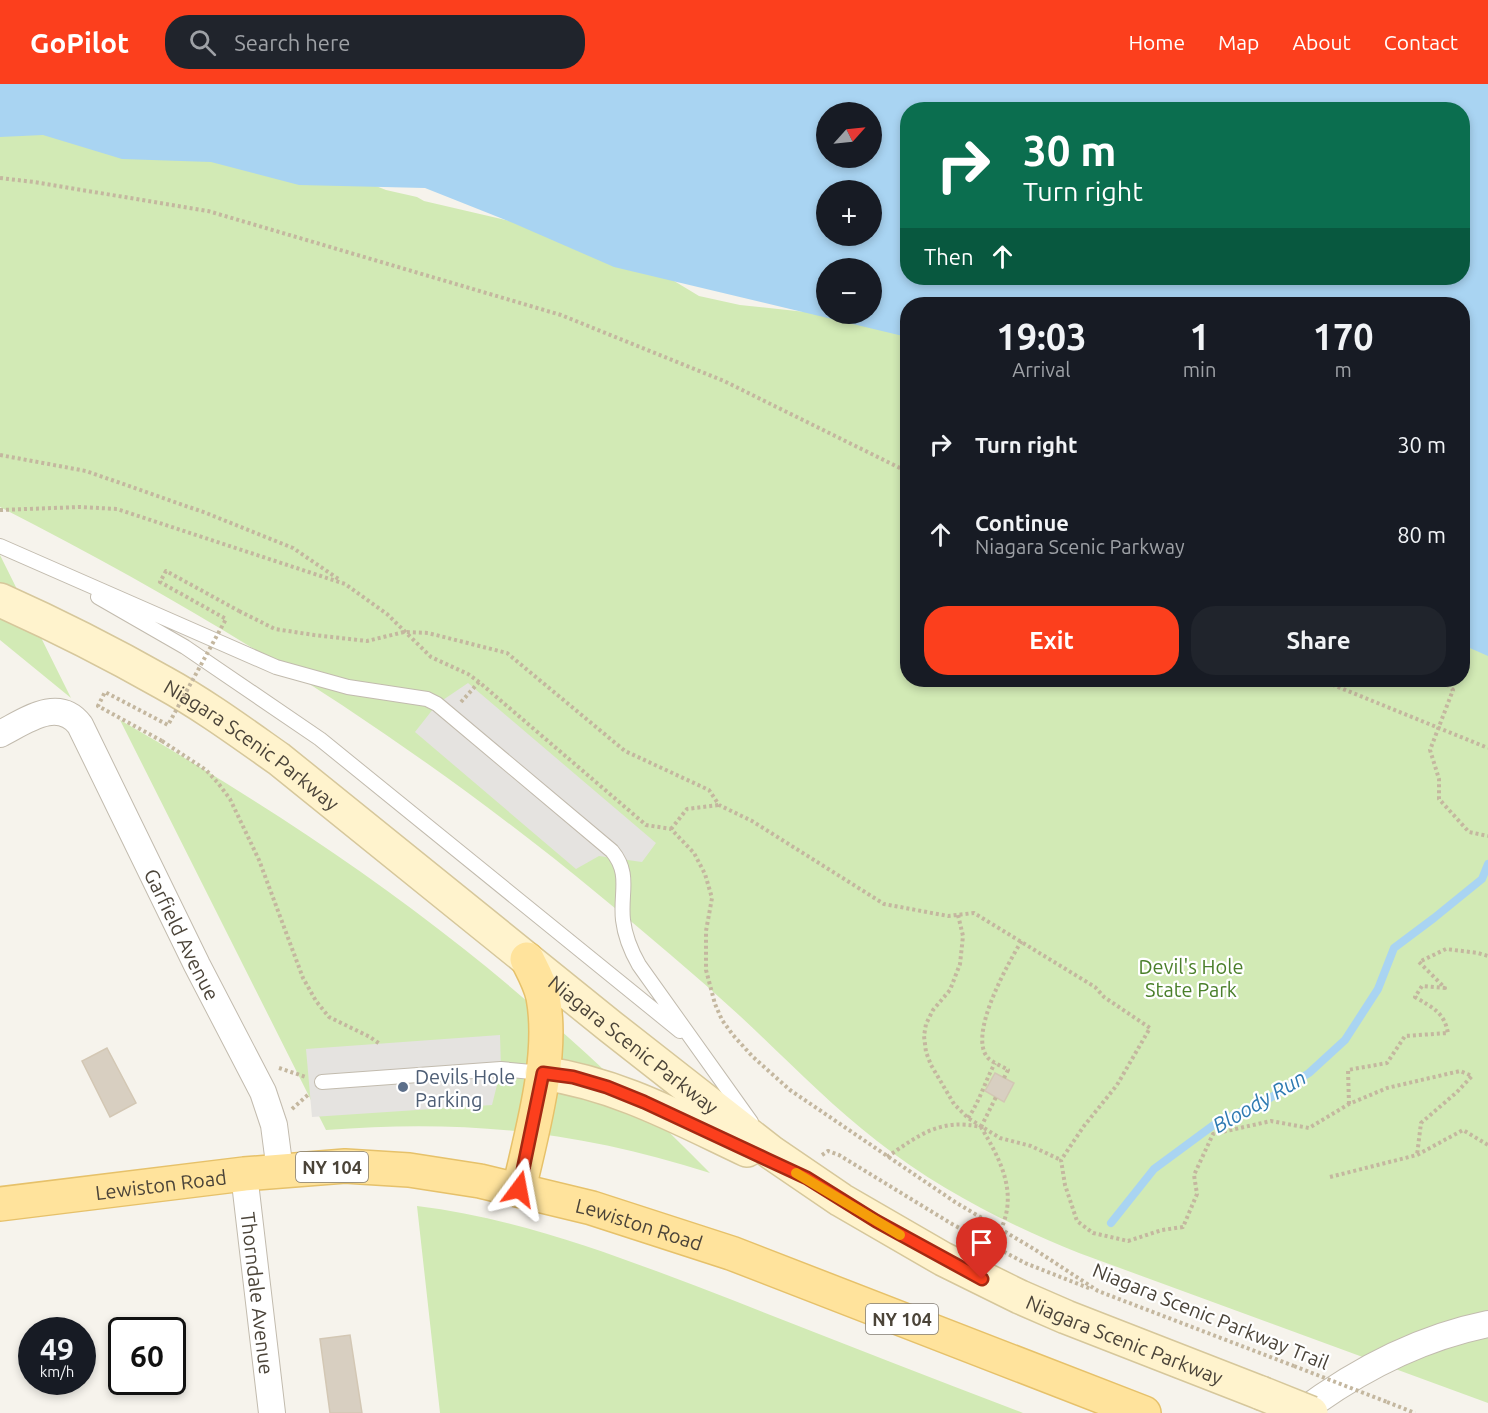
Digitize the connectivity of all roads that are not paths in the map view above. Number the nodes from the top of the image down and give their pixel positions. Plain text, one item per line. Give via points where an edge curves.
1 (0, 546) edge
2 (31, 559) junction
3 (0, 600) edge
4 (0, 734) edge
5 (527, 958) junction
6 (694, 1042) junction
7 (543, 1073) junction
8 (322, 1082) road end
9 (772, 1153) junction
10 (280, 1171) junction
11 (244, 1174) junction
12 (807, 1178) junction
13 (519, 1189) junction
14 (0, 1204) edge
15 (1488, 1323) edge
16 (272, 1413) edge
17 (1144, 1413) edge
18 (1300, 1413) edge
19 (1311, 1413) edge

1 - 2 lane
2 - 6 lane via 185,647 320,739
2 - 6 lane via 276,667 348,687 427,699 437,704 619,859 624,880 622,918 630,950
3 - 5 main road, Niagara Scenic Parkway via 166,683 224,720 279,759
4 - 10 street, Garfield Avenue via 53,711 71,716 80,725 268,1105
5 - 7 main road via 543,996
5 - 9 main road, Niagara Scenic Parkway
6 - 9 lane
7 - 8 lane via 501,1070
7 - 12 main road via 590,1082 624,1094
7 - 13 main road
9 - 12 main road, Niagara Scenic Parkway
10 - 11 main road, Lewiston Road / NY 104
10 - 13 main road, Lewiston Road / NY 104 via 345,1166 384,1168 449,1175
11 - 14 main road, Lewiston Road / NY 104
11 - 16 street, Thorndale Avenue
12 - 19 main road, Niagara Scenic Parkway, bridge via 903,1236 1020,1297
13 - 17 main road, Lewiston Road / NY 104 via 603,1211 730,1253
15 - 18 street via 1446,1335 1383,1361 1345,1381

